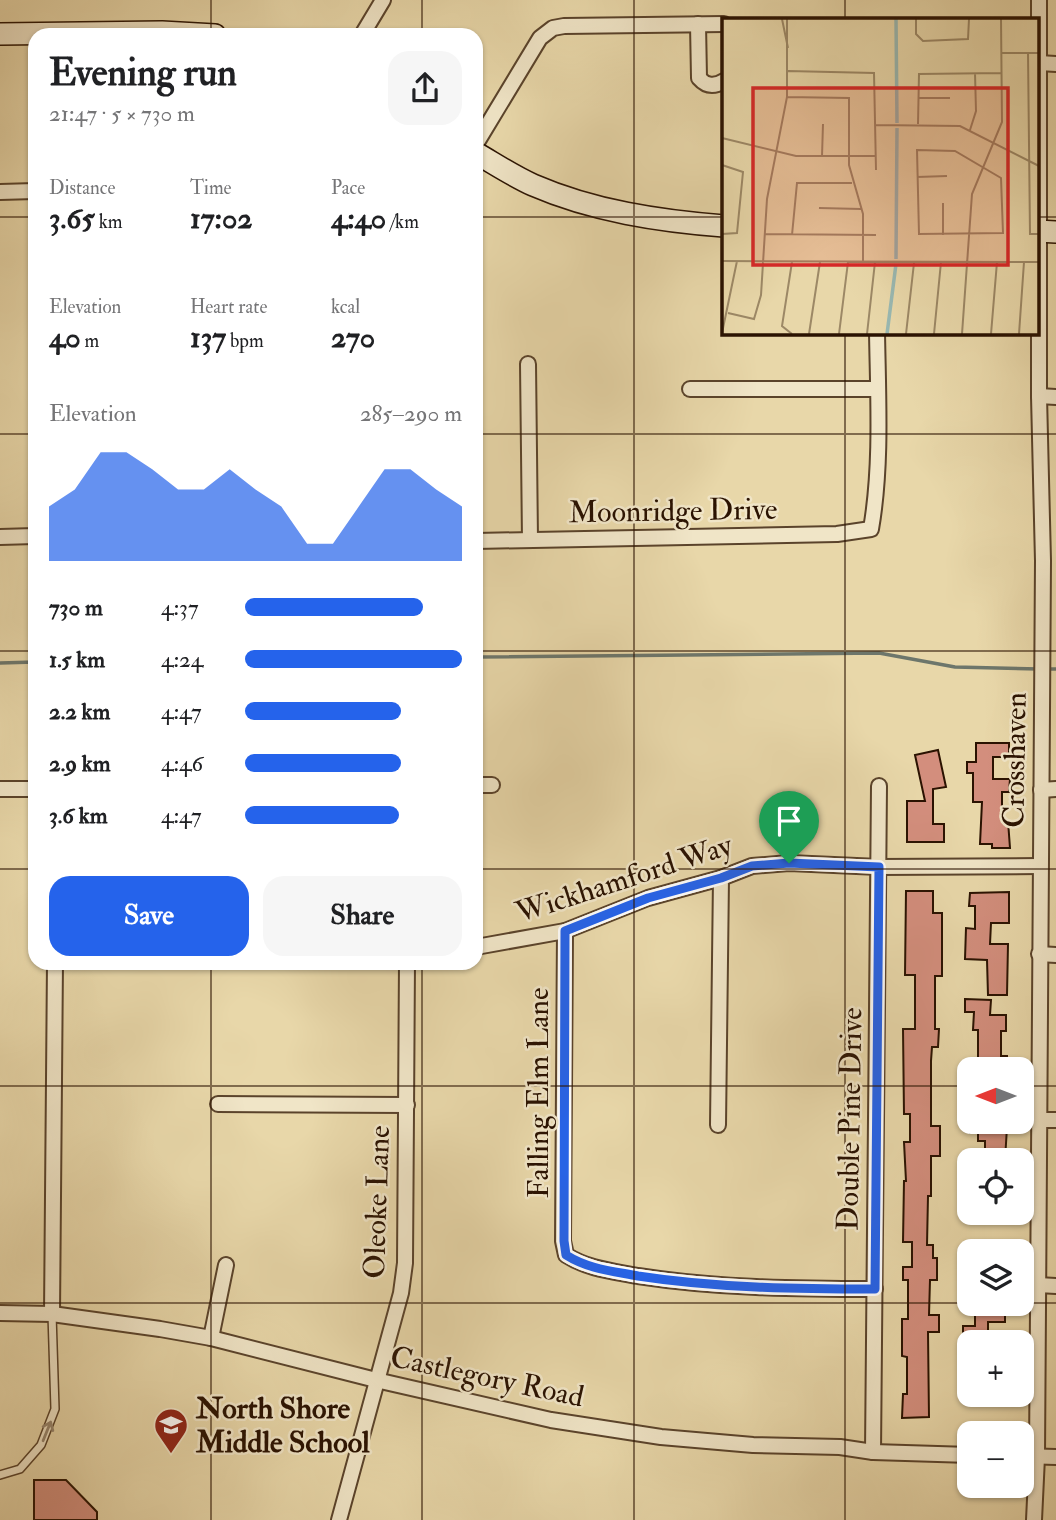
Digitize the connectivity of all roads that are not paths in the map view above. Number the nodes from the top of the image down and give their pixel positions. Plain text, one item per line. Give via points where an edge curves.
1 (383, 0) edge
2 (1039, 0) edge
3 (698, 24) junction
4 (722, 24) edge
5 (366, 28) edge
6 (0, 34) edge
7 (28, 34) edge
8 (1039, 63) junction
9 (1056, 64) edge
10 (722, 81) edge
11 (483, 132) edge
12 (483, 157) edge
13 (28, 191) edge
14 (0, 192) edge
15 (722, 226) edge
16 (1044, 232) edge
17 (877, 334) edge
18 (528, 364) dead end
19 (690, 389) dead end
20 (878, 389) junction
21 (1040, 396) junction
22 (1056, 397) edge
23 (28, 536) edge
24 (0, 537) edge
25 (530, 540) junction
26 (483, 541) edge
27 (1050, 561) edge
28 (483, 785) edge
29 (492, 785) dead end
30 (879, 786) dead end
31 (0, 789) edge
32 (28, 789) edge
33 (1056, 789) edge
34 (1041, 790) junction
35 (1040, 866) junction
36 (879, 867) junction
37 (721, 878) junction
38 (565, 931) junction
39 (483, 946) edge
40 (1040, 954) junction
41 (1056, 955) edge
42 (55, 970) edge
43 (407, 970) edge
44 (218, 1104) dead end
45 (407, 1105) junction
46 (1040, 1120) junction
47 (1056, 1120) edge
48 (718, 1125) dead end
49 (226, 1265) dead end
50 (1038, 1285) junction
51 (1056, 1286) edge
52 (875, 1289) junction
53 (0, 1313) edge
54 (52, 1314) junction
55 (211, 1338) junction
56 (376, 1380) junction
57 (1031, 1421) edge
58 (873, 1452) junction
59 (957, 1455) edge
60 (1034, 1457) edge
61 (1056, 1457) edge
62 (0, 1475) edge
63 (1032, 1498) edge
64 (339, 1520) edge
65 (1034, 1520) edge

1 - 5 street
2 - 8 street, Crosshaven
3 - 4 street
3 - 10 street via 699,78 708,85
3 - 11 street via 552,28 540,38
6 - 7 street
8 - 9 street
8 - 16 street, Crosshaven
12 - 15 street via 531,184 591,205 659,220
13 - 14 street
16 - 21 street, Crosshaven
17 - 20 street
18 - 25 street
19 - 20 street
20 - 25 street, Moonridge Drive via 871,529 837,534
21 - 22 street
21 - 27 street, Crosshaven
23 - 24 street
25 - 26 street, Moonridge Drive
27 - 34 street, Crosshaven via 1042,644
28 - 29 street
30 - 36 street, Double Pine Drive
31 - 32 street
33 - 34 street
34 - 35 street, Crosshaven
35 - 36 street, Wickhamford Way
35 - 40 street, Crosshaven
36 - 37 street, Wickhamford Way via 789,863 752,866
36 - 52 street, Double Pine Drive
37 - 38 street, Wickhamford Way via 648,898
37 - 48 street
38 - 39 street, Wickhamford Way
38 - 52 street, Falling Elm Lane via 566,1255 581,1265 603,1270 704,1284
40 - 41 street
40 - 46 street, Crosshaven
42 - 54 street
43 - 45 street, Oleoke Lane
44 - 45 street
45 - 56 street, Oleoke Lane via 405,1263
46 - 47 street
46 - 50 street, Crosshaven
49 - 55 street
50 - 51 street
50 - 57 street, Crosshaven
52 - 58 street, Double Pine Drive
53 - 54 street, Castlegory Road
54 - 55 street, Castlegory Road
62 -> 54 lane via 20,1469 41,1445 55,1409
55 - 56 street, Castlegory Road
56 - 58 street, Castlegory Road via 551,1420 661,1437
56 - 64 street, Oleoke Lane
58 - 59 street, Castlegory Road
60 - 61 street
63 - 65 street, Crosshaven

